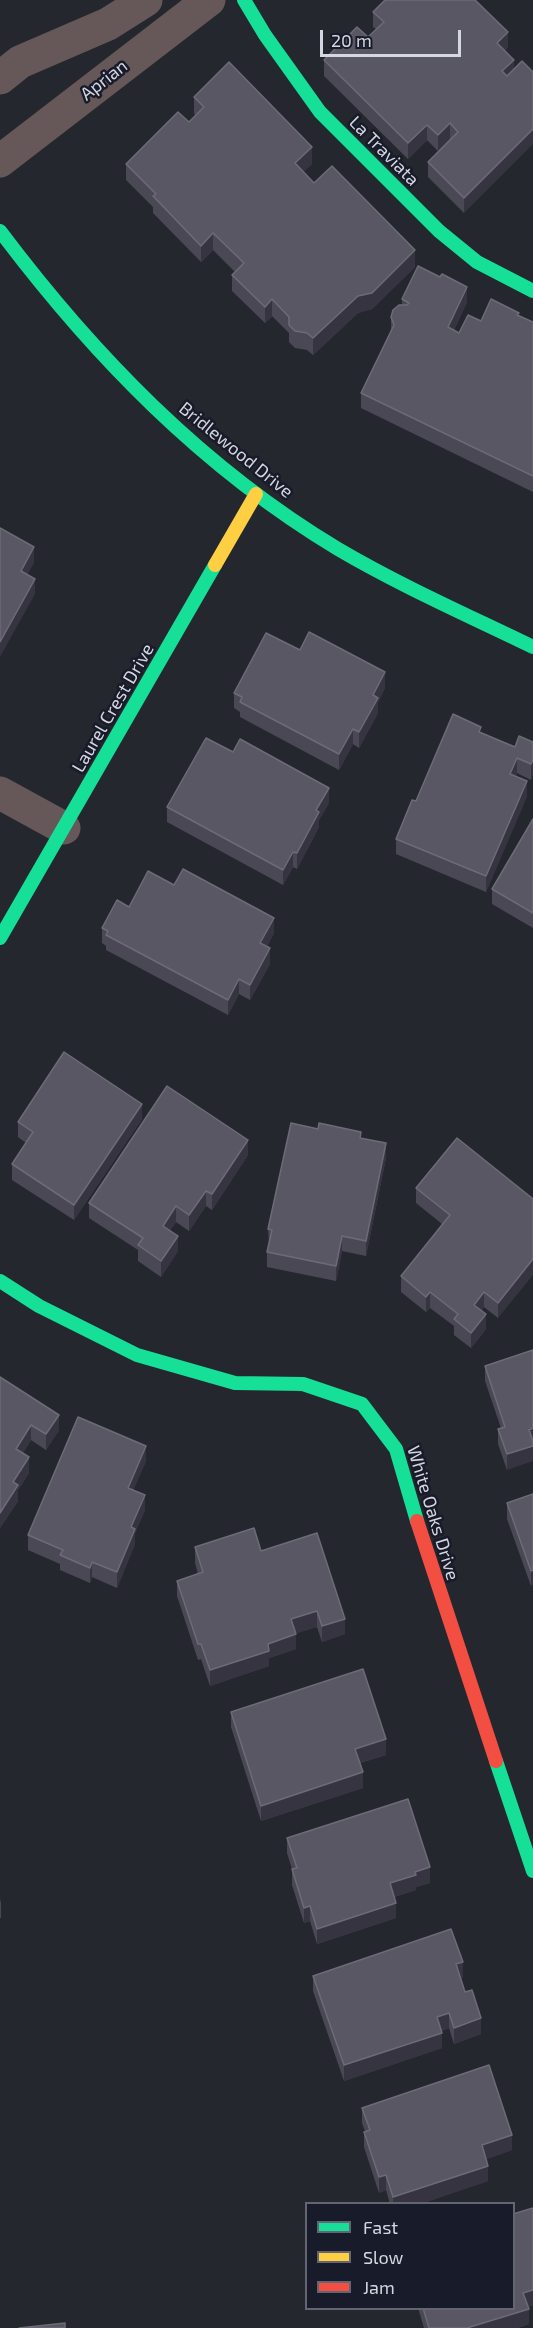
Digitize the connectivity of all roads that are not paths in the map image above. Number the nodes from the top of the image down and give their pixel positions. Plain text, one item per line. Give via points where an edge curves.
1 (146, 0) edge
2 (209, 0) edge
3 (244, 0) edge
4 (108, 24) junction
5 (137, 53) junction
6 (0, 78) edge
7 (0, 161) edge
8 (0, 231) edge
9 (533, 291) edge
10 (256, 494) junction
11 (533, 647) edge
12 (0, 793) edge
13 (64, 828) junction
14 (0, 938) edge
15 (0, 1281) edge
16 (533, 1871) edge

1 - 4 street
2 - 5 street, Aprian
3 - 9 street, La Traviata via 320,112 439,231 477,262
4 - 5 street
4 - 6 street via 20,62
5 - 7 street, Aprian
8 - 10 street, Bridlewood Drive via 77,329 200,450
10 - 11 street, Bridlewood Drive via 330,543 422,595
10 - 13 street, Laurel Crest Drive
12 - 13 street
13 - 14 street, Laurel Crest Drive
15 - 16 street, White Oaks Drive via 39,1306 137,1355 235,1383 303,1384 362,1404 396,1449 427,1557

